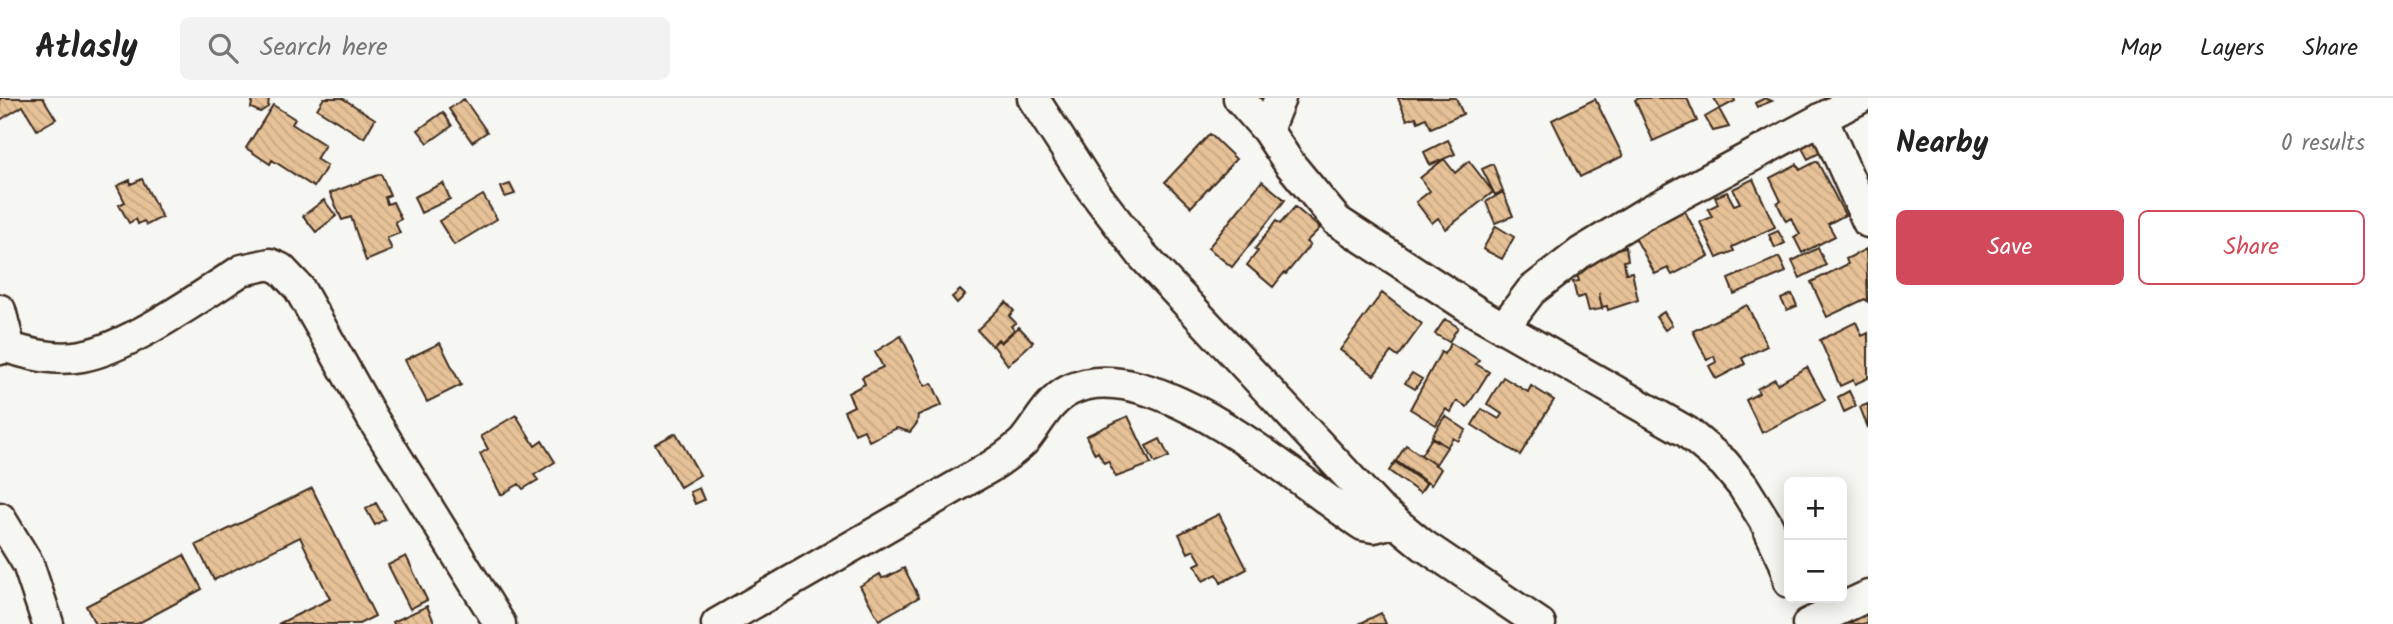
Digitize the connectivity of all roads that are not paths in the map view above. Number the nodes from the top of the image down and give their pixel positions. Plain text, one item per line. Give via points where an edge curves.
1 (1033, 98) edge
2 (1239, 98) edge
3 (1280, 98) edge
4 (1860, 98) edge
5 (1822, 118) junction
6 (1267, 130) junction
7 (1868, 222) edge
8 (0, 310) edge
9 (1503, 328) junction
10 (1, 347) edge
11 (0, 518) edge
12 (1394, 522) junction
13 (1784, 561) edge
14 (1868, 596) edge
15 (1794, 603) edge
16 (41, 622) edge
17 (500, 624) edge
18 (717, 624) edge
19 (1540, 624) edge
20 (1799, 624) edge
21 (1808, 624) edge

1 - 12 street via 1092,189 1143,256
2 - 6 street
3 - 6 street
4 - 5 street
5 - 7 street
5 - 9 street via 1580,253 1531,291
6 - 9 street via 1337,221
8 - 10 street via 7,337
9 - 13 street via 1675,425 1724,463 1744,486
10 - 17 street via 52,357 96,352 138,333 242,270 261,264 281,269 307,300 371,416
11 - 16 street via 28,564
12 - 18 street via 1363,525 1237,435 1154,392 1118,382 1082,385 1051,405 1023,442 990,467
12 - 19 street
14 - 21 street
15 - 20 street

